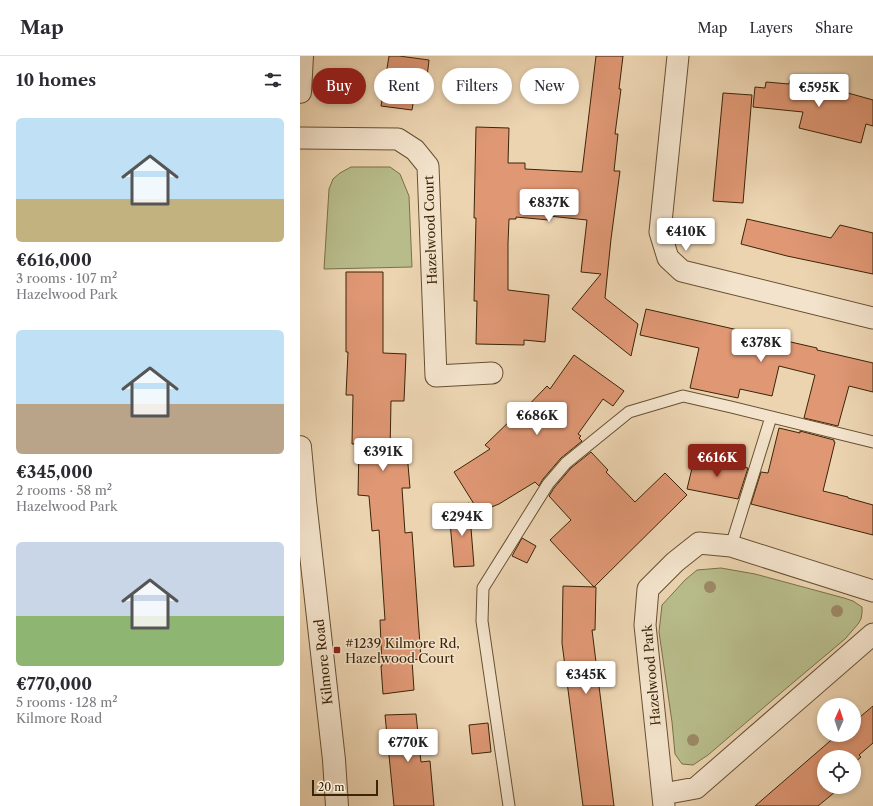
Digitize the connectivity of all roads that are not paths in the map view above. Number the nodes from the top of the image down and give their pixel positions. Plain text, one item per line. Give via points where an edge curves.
1 (302, 56) edge
2 (678, 56) edge
3 (300, 92) edge
4 (300, 138) edge
5 (873, 318) edge
6 (492, 373) dead end
7 (770, 417) junction
8 (873, 442) edge
9 (300, 447) edge
10 (731, 546) junction
11 (873, 590) edge
12 (873, 634) edge
13 (664, 800) edge
14 (337, 806) edge
15 (509, 806) edge

1 - 3 street
2 - 5 street via 660,232 668,258 682,271
4 - 6 street, Hazelwood Court via 398,139 415,150 428,166 436,376
7 - 8 lane
7 - 10 lane
7 - 15 lane via 683,396 675,398 629,412 566,463 548,484 483,588 482,621
9 - 14 street, Kilmore Road
10 - 11 street, Hazelwood Park
10 - 13 street, Hazelwood Park via 699,543 648,589 645,625
12 - 13 street, Hazelwood Park via 696,788

